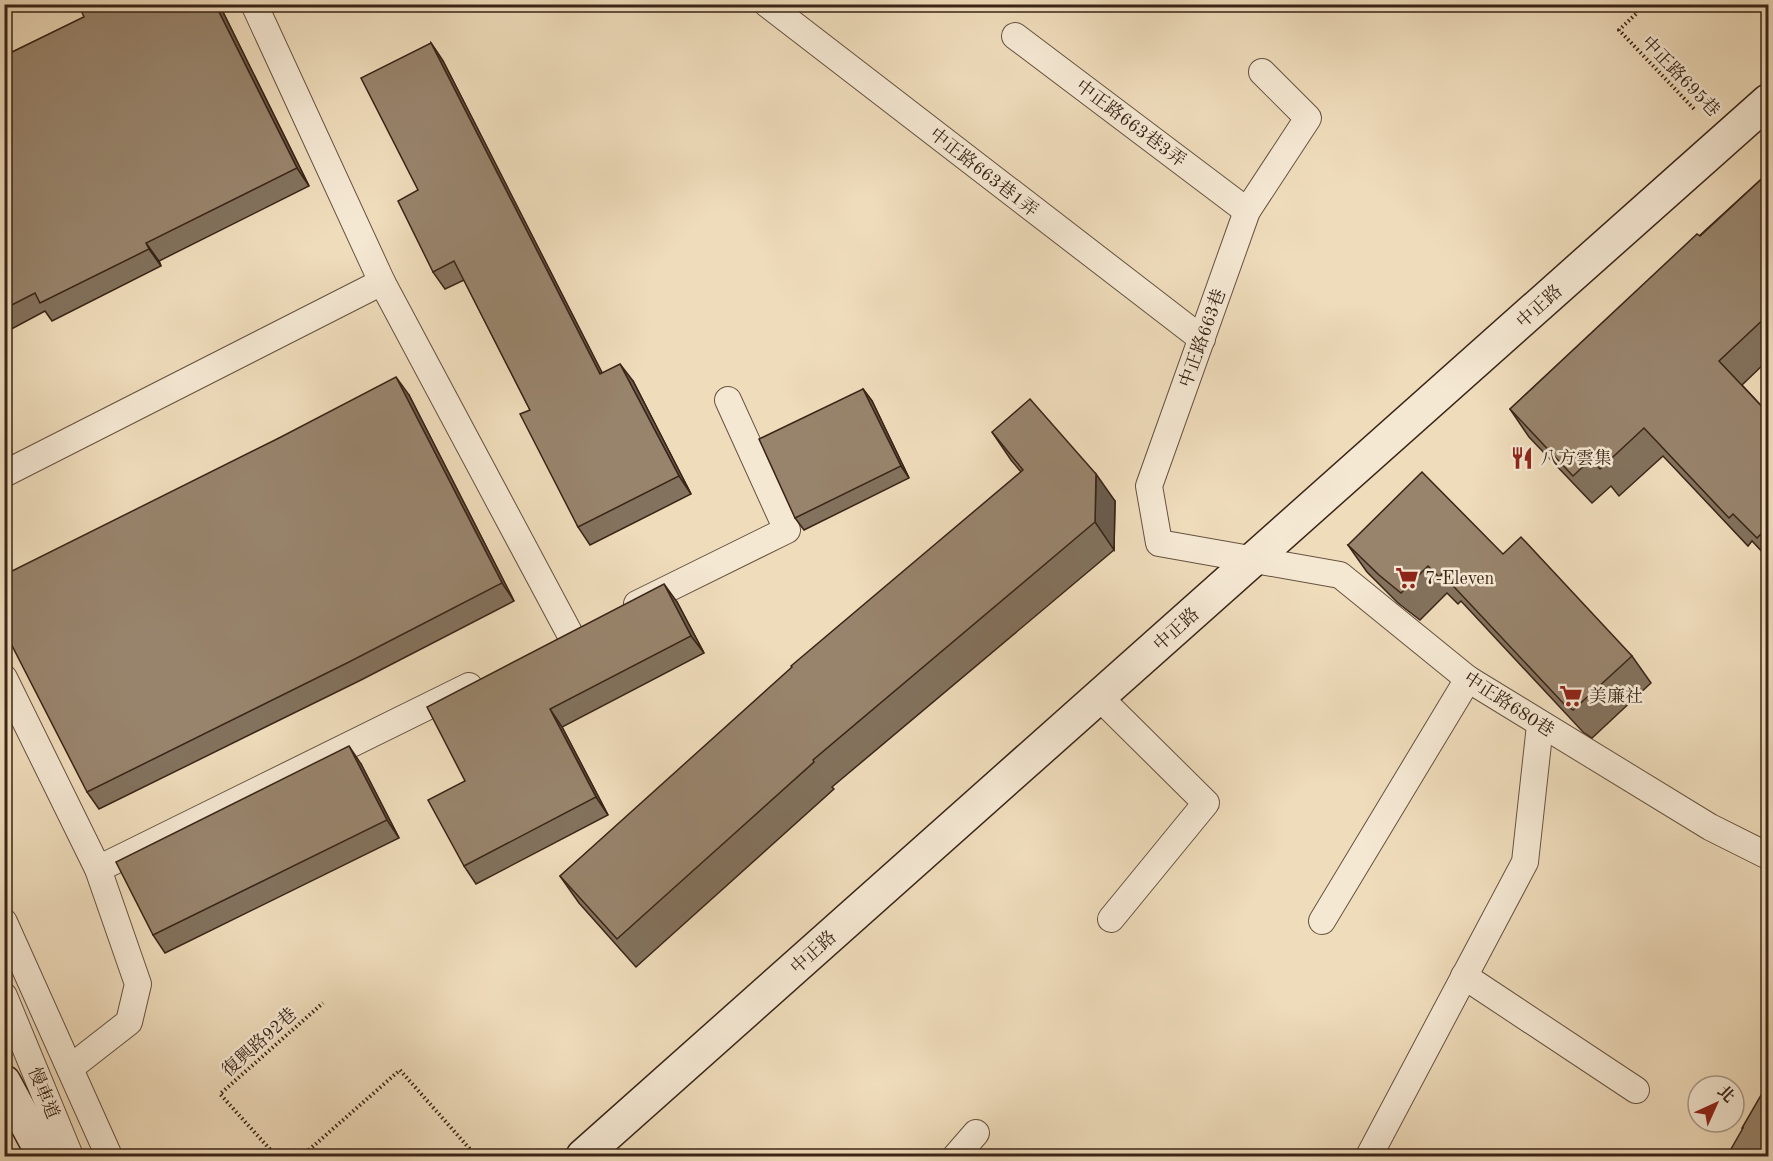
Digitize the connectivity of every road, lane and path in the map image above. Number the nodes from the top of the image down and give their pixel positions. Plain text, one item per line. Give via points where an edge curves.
1 (254, 4) edge
2 (767, 4) edge
3 (1631, 4) edge
4 (1015, 36) dead end
5 (1262, 72) dead end
6 (1768, 101) edge
7 (1724, 141) junction
8 (1247, 211) junction
9 (382, 282) junction
10 (1202, 339) junction
11 (728, 400) dead end
12 (4, 474) edge
13 (1253, 560) junction
14 (4, 678) edge
15 (485, 679) edge
16 (1468, 680) junction
17 (1099, 697) junction
18 (1540, 725) junction
19 (1768, 856) edge
20 (98, 869) junction
21 (1111, 919) dead end
22 (1322, 921) dead end
23 (4, 922) edge
24 (1464, 976) junction
25 (4, 996) edge
26 (323, 1003) dead end
27 (70, 1068) junction
28 (4, 1082) edge
29 (1636, 1089) dead end
30 (976, 1133) dead end
31 (588, 1155) edge
32 (44, 1156) edge
33 (70, 1156) edge
34 (110, 1156) edge
35 (276, 1156) edge
36 (302, 1156) edge
37 (477, 1156) edge
38 (956, 1156) edge
39 (1369, 1156) edge

1 - 9 lane
2 - 10 lane, 中正路663巷1弄
3 - 7 path, 中正路695巷 via 1638,12 1619,30
4 - 8 lane, 中正路663巷3弄
5 - 8 lane, 中正路663巷 via 1308,118
6 - 7 street, 中正路
7 - 13 street, 中正路
8 - 10 lane, 中正路663巷
9 - 11 lane via 581,631 787,530
9 - 12 lane
10 - 13 lane, 中正路663巷 via 1149,486 1159,543
13 - 16 lane, 中正路680巷 via 1340,575
13 - 17 street, 中正路
14 - 20 lane
15 - 20 lane
16 - 18 lane, 中正路680巷
16 - 22 lane
17 - 21 lane via 1206,803
17 - 31 street, 中正路
18 - 19 lane, 中正路680巷 via 1710,827
18 - 24 lane via 1525,862
20 - 27 lane via 138,984 129,1022
23 - 27 lane
24 - 29 lane
24 - 39 lane
25 - 33 lane, 慢車道
26 - 35 path, 復興路92巷 via 220,1094
27 - 34 lane
28 - 32 street
30 - 38 lane
36 - 37 path via 400,1070

